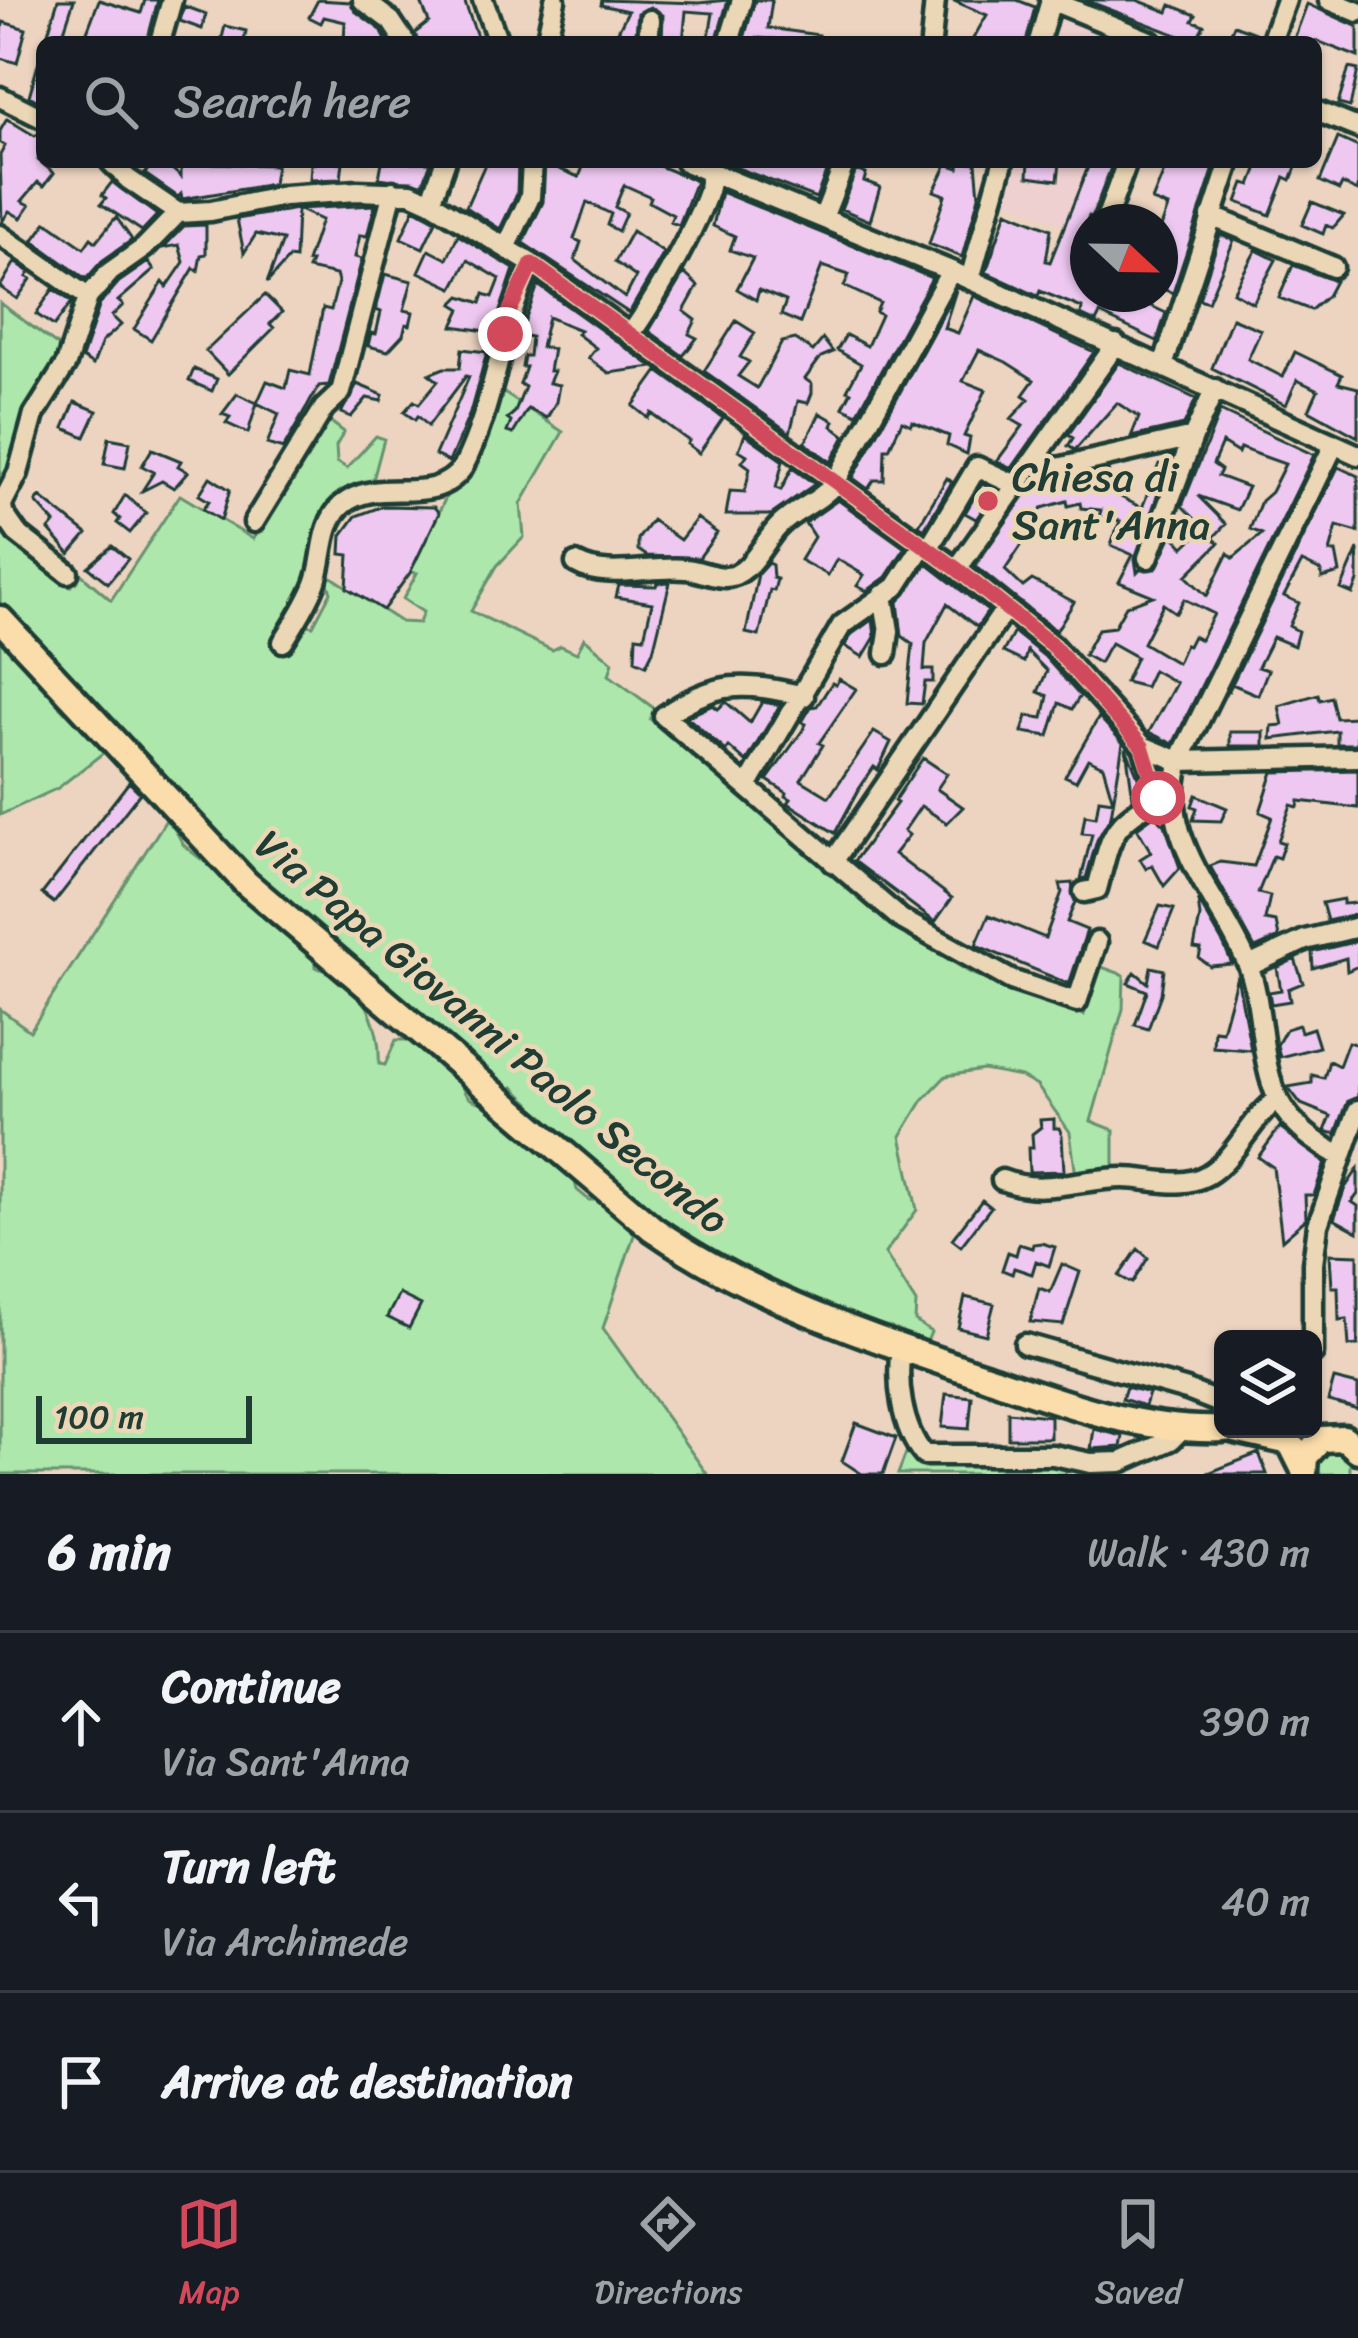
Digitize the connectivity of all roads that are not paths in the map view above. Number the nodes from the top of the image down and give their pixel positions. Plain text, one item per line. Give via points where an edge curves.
1 (172, 0) edge
2 (363, 0) edge
3 (483, 0) edge
4 (555, 0) edge
5 (742, 0) edge
6 (935, 0) edge
7 (1051, 0) edge
8 (1286, 0) edge
9 (1329, 0) edge
10 (1358, 12) edge
11 (650, 20) dead end
12 (162, 36) edge
13 (401, 36) edge
14 (496, 36) edge
15 (547, 36) edge
16 (649, 36) edge
17 (731, 36) edge
18 (932, 36) edge
19 (1041, 36) edge
20 (1138, 36) edge
21 (1273, 36) edge
22 (0, 97) edge
23 (1322, 113) edge
24 (36, 115) edge
25 (1358, 128) edge
26 (120, 168) edge
27 (443, 168) edge
28 (532, 168) edge
29 (708, 168) edge
30 (712, 168) edge
31 (843, 168) edge
32 (1125, 168) edge
33 (1228, 168) edge
34 (1001, 171) edge
35 (394, 191) junction
36 (431, 202) junction
37 (1112, 204) edge
38 (178, 213) junction
39 (1211, 216) junction
40 (824, 218) junction
41 (0, 236) edge
42 (506, 248) junction
43 (532, 264) junction
44 (1333, 267) dead end
45 (960, 275) junction
46 (88, 297) junction
47 (630, 334) junction
48 (1116, 344) junction
49 (1160, 364) junction
50 (1215, 389) junction
51 (1193, 437) junction
52 (1334, 445) junction
53 (1358, 455) edge
54 (1034, 460) junction
55 (835, 483) junction
56 (1016, 485) junction
57 (254, 522) dead end
58 (925, 547) junction
59 (1148, 558) dead end
60 (576, 563) dead end
61 (957, 569) junction
62 (68, 573) dead end
63 (879, 597) junction
64 (1006, 608) junction
65 (0, 619) edge
66 (283, 642) dead end
67 (886, 654) dead end
68 (804, 696) junction
69 (1142, 746) junction
70 (1358, 757) edge
71 (1185, 758) junction
72 (747, 787) junction
73 (1158, 798) junction
74 (1179, 830) junction
75 (833, 862) junction
76 (1084, 892) dead end
77 (1358, 927) edge
78 (1096, 943) dead end
79 (1249, 966) junction
80 (1278, 1099) junction
81 (1358, 1110) edge
82 (1340, 1156) junction
83 (1002, 1180) dead end
84 (1314, 1330) edge
85 (1025, 1345) dead end
86 (901, 1348) junction
87 (1214, 1400) edge
88 (1322, 1428) edge
89 (1214, 1429) edge
90 (1181, 1430) junction
91 (1289, 1438) edge
92 (1354, 1443) edge
93 (1304, 1471) edge

1 - 12 street
2 - 13 street
3 - 14 street
4 - 15 street
5 - 17 street
6 - 18 street
7 - 19 street
7 - 20 street
8 - 21 street
9 - 10 street
11 - 16 street
22 - 24 street
23 - 25 street
26 - 38 street
27 - 36 street
28 - 42 street via 530,197
29 - 47 street via 711,182 681,250
30 - 40 street
31 - 40 street
32 - 37 street
33 - 39 street
34 - 45 street
35 - 36 street
35 - 38 street via 284,196
35 - 57 street via 341,392
36 - 42 street
38 - 46 street
39 - 44 street
39 - 49 street
40 - 45 street
41 - 46 street
42 - 43 street
43 - 47 street
43 - 66 street via 510,310 492,394 463,467 433,490 374,491 345,502 328,524 313,590
45 - 48 street
45 - 55 street
46 - 62 street via 2,504 17,533
47 - 55 street
48 - 49 street
48 - 54 street
49 - 50 street
50 - 51 street
50 - 52 street
51 - 54 street via 1058,468
51 - 59 street
52 - 53 street
52 - 71 street
54 - 56 street
55 - 58 street
55 - 60 street via 822,500 790,515 734,576 589,571
56 - 58 street via 977,467
56 - 61 street
58 - 61 street
58 - 63 street
61 - 64 street
63 - 67 street
63 - 68 street via 842,625
64 - 69 street via 1053,646
64 - 75 street
65 - 86 main road, Via Papa Giovanni Paolo Secondo via 256,891 652,1229 748,1286
68 - 72 street
68 - 72 street via 723,685 664,716
69 - 71 street
69 - 73 street
70 - 71 street
71 - 74 street via 1172,800
72 - 75 street
73 - 74 street
73 - 76 street via 1121,821 1097,889
74 - 79 street
75 - 78 street via 901,919 977,963 1077,1002
77 - 79 street
79 - 80 street
80 - 82 street via 1310,1139
80 - 83 street via 1225,1161 1190,1182 1121,1178 1023,1188
81 - 82 street
82 - 84 street via 1316,1243
85 - 87 street
86 - 90 main road, Via Papa Giovanni Paolo Secondo via 1124,1420
86 - 90 street via 897,1387 923,1455 1121,1462
88 - 92 main road
89 - 90 main road, Via Papa Giovanni Paolo Secondo
91 - 93 main road
92 - 93 main road via 1333,1436 1311,1446

